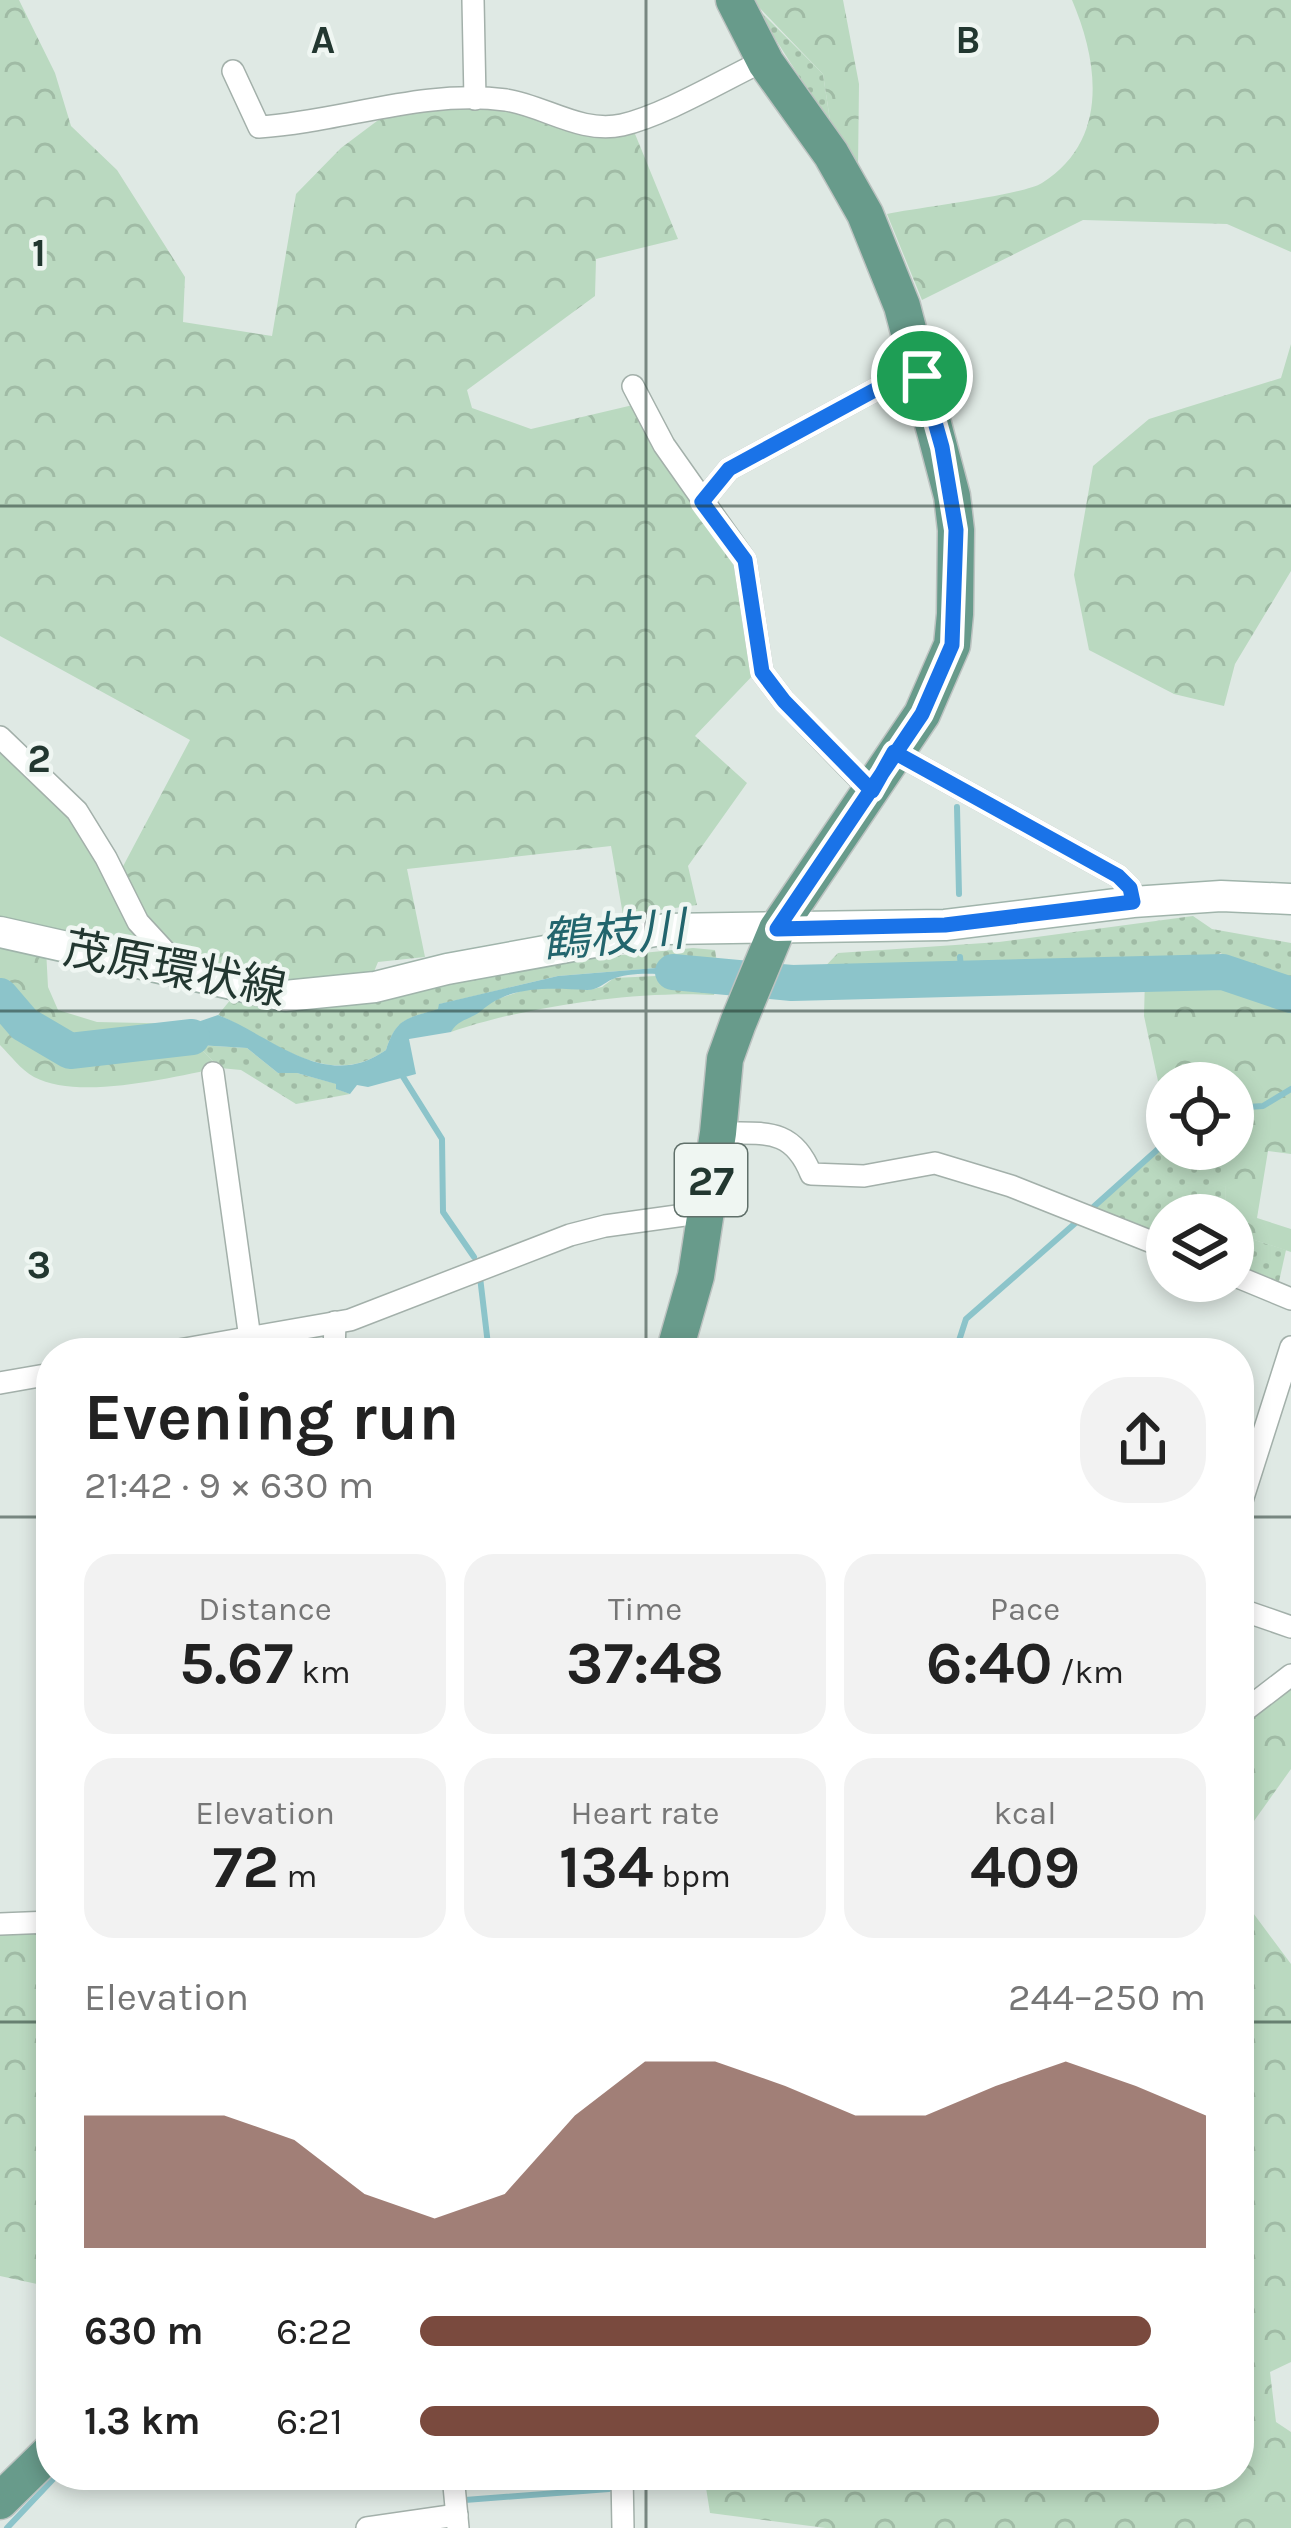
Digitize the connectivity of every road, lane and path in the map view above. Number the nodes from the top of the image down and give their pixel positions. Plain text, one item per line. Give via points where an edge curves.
1 (473, 0) edge
2 (734, 0) edge
3 (765, 60) junction
4 (233, 71) dead end
5 (475, 99) junction
6 (922, 376) junction
7 (633, 386) dead end
8 (702, 502) junction
9 (0, 737) edge
10 (894, 752) junction
11 (872, 791) junction
12 (1291, 898) edge
13 (1133, 902) junction
14 (0, 932) edge
15 (773, 940) junction
16 (185, 973) junction
17 (213, 1073) dead end
18 (718, 1133) junction
19 (706, 1212) junction
20 (1146, 1240) edge
21 (1254, 1284) edge
22 (1291, 1299) edge
23 (335, 1322) junction
24 (250, 1338) edge
25 (277, 1338) edge
26 (334, 1338) edge
27 (678, 1338) edge
28 (1291, 1346) edge
29 (36, 1377) edge
30 (0, 1383) edge
31 (1254, 1463) edge
32 (1254, 1614) edge
33 (1291, 1627) edge
34 (1291, 1675) edge
35 (1254, 1703) edge
36 (36, 1923) edge
37 (0, 1924) edge
38 (36, 2466) edge
39 (455, 2490) edge
40 (622, 2490) edge
41 (0, 2501) edge
42 (458, 2521) edge
43 (367, 2528) edge
44 (623, 2528) edge

1 - 5 street
2 - 3 main road, 27
3 - 5 street via 608,127
3 - 6 main road, 27 via 865,214
4 - 5 street via 259,127 371,106
6 - 8 street via 884,385 729,469
6 - 10 main road, 27 via 952,496 955,614 938,681
7 - 8 street
8 - 11 street via 745,560 762,672
9 - 16 street via 77,812 138,922
10 - 11 main road, 27
10 - 13 street via 1118,876
11 - 15 main road, 27
12 - 13 main road, 茂原環状線
13 - 15 main road, 茂原環状線
14 - 16 main road, 茂原環状線
15 - 16 main road, 茂原環状線 via 666,929 375,987 285,996
15 - 18 main road, 27 via 725,1059
17 - 24 street
18 - 19 main road, 27
18 - 20 street via 776,1135 802,1151 811,1174 864,1176 935,1163
19 - 23 street via 570,1235
19 - 27 main road, 27
21 - 22 street
23 - 25 street
23 - 26 street
28 - 31 street
29 - 30 street
32 - 33 street
34 - 35 street
36 - 37 street
38 - 41 main road
39 - 42 street
40 - 44 street
42 - 43 street

